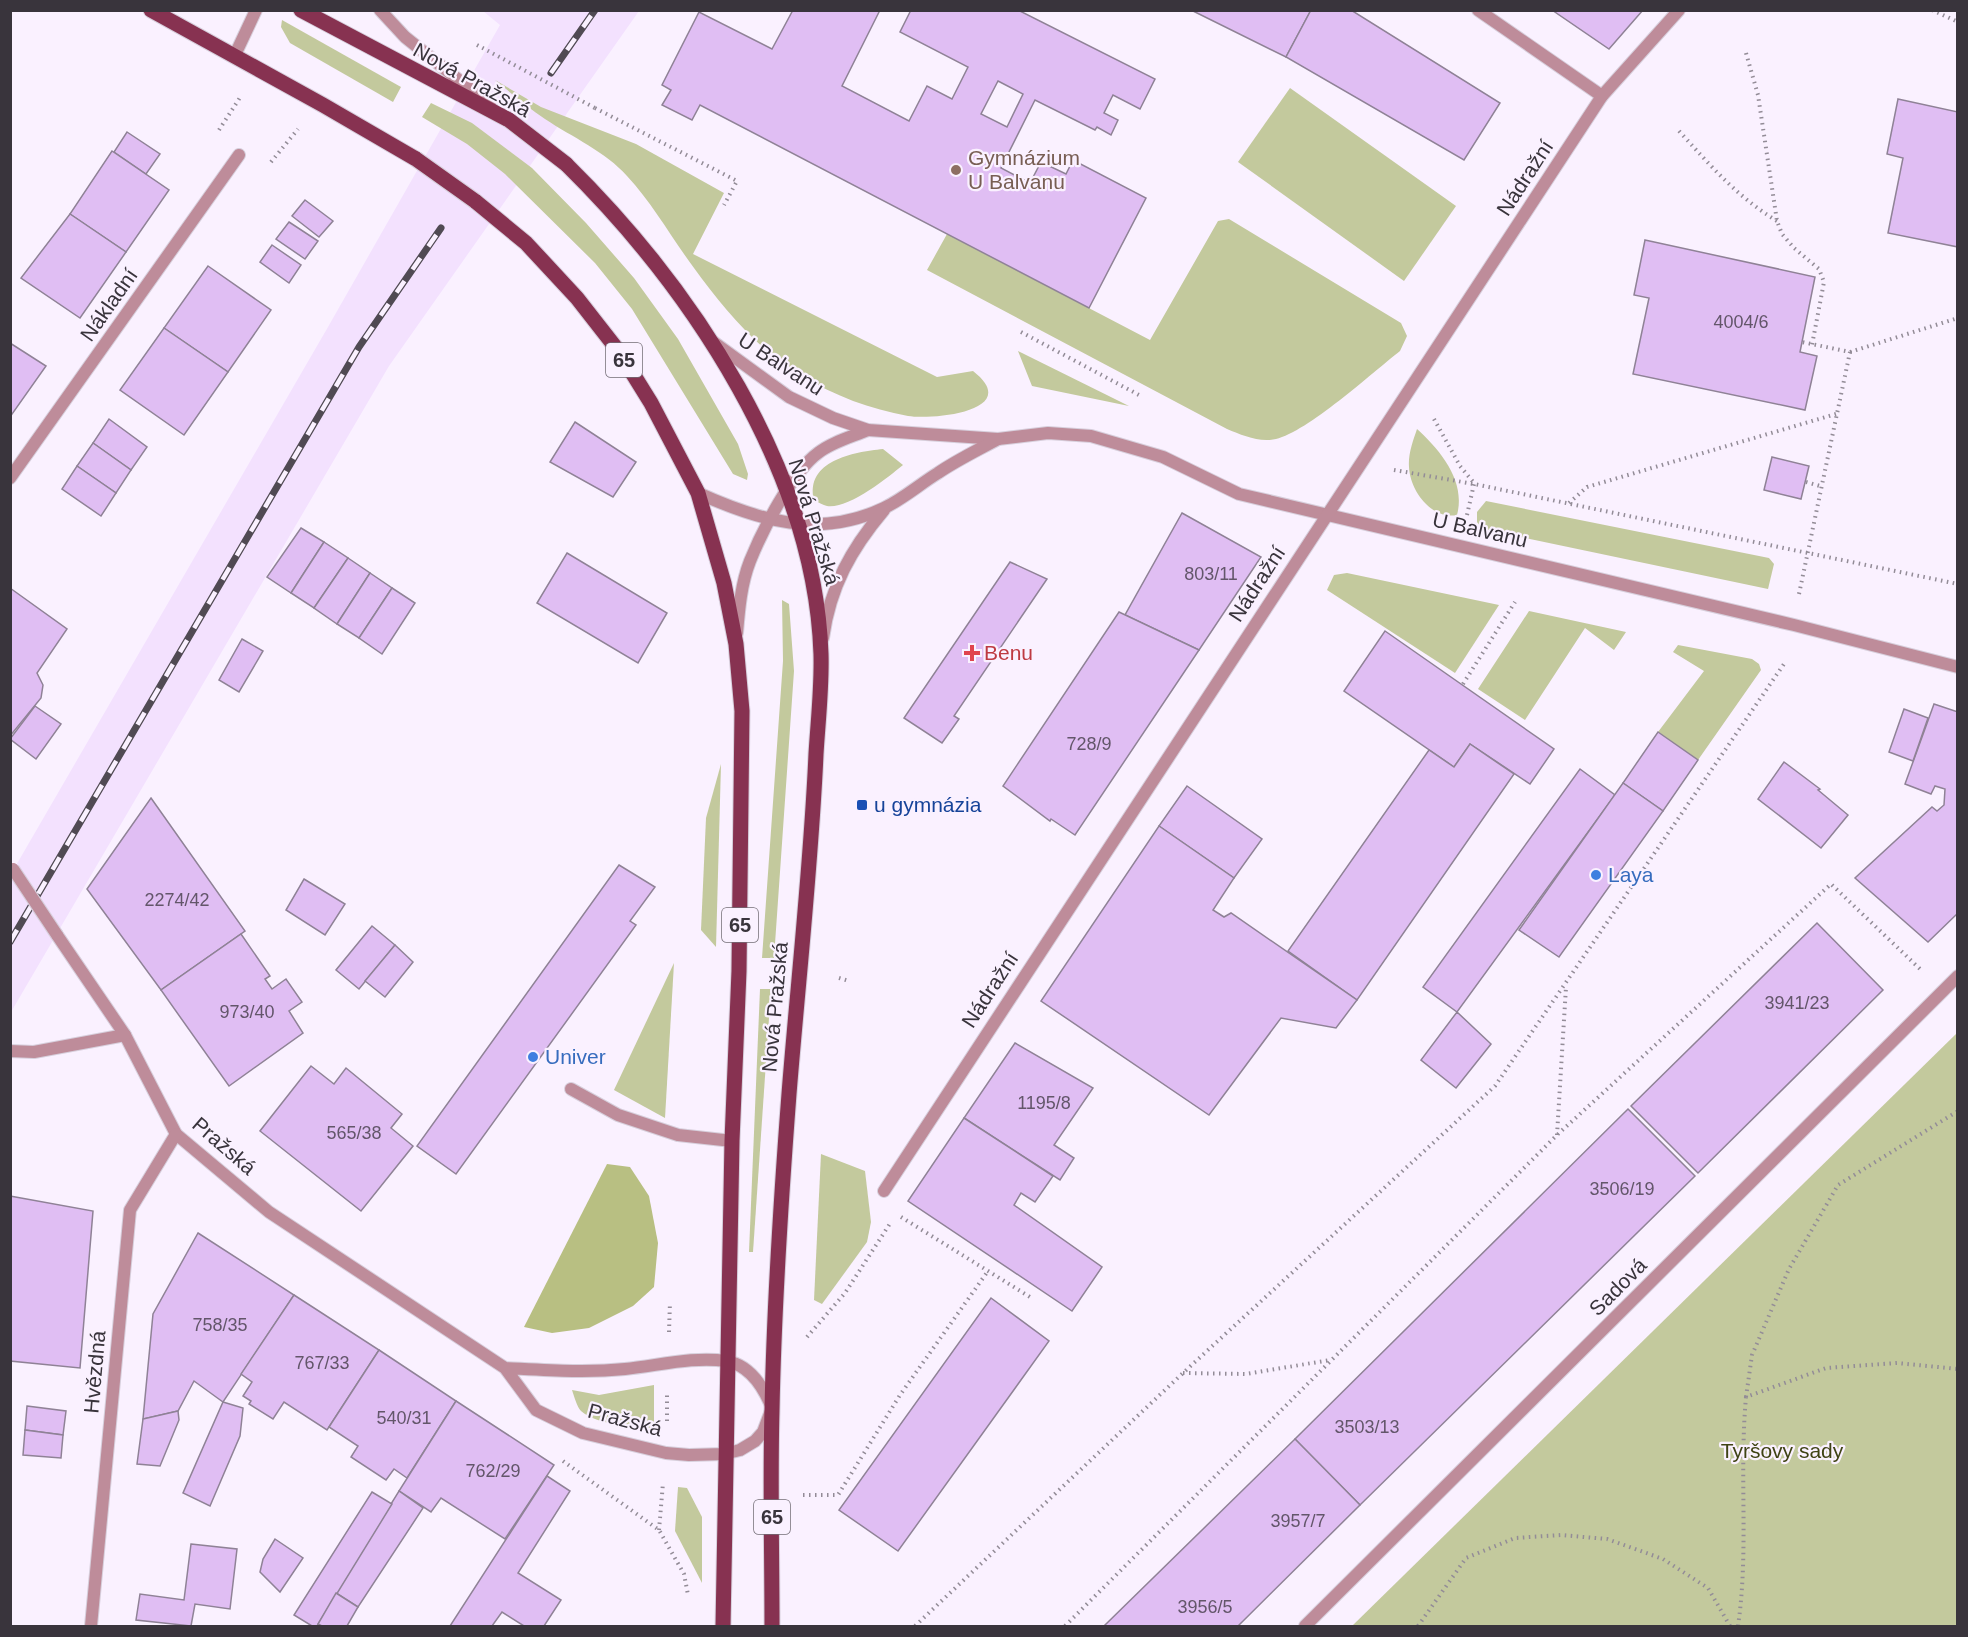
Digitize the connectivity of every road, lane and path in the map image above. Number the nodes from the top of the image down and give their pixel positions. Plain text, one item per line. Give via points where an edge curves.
1 (151, 10) edge
2 (256, 10) edge
3 (301, 10) edge
4 (380, 10) edge
5 (1478, 10) edge
6 (1680, 10) edge
7 (1932, 10) edge
8 (1958, 22) edge
9 (477, 45) dead end
10 (1746, 53) dead end
11 (234, 57) junction
12 (455, 85) junction
13 (244, 91) dead end
14 (1602, 96) junction
15 (302, 123) dead end
16 (1679, 131) dead end
17 (213, 138) dead end
18 (239, 155) dead end
19 (265, 169) dead end
20 (724, 205) dead end
21 (1777, 221) junction
22 (1958, 318) edge
23 (1021, 332) dead end
24 (709, 339) junction
25 (1802, 342) dead end
26 (1812, 345) junction
27 (1850, 352) junction
28 (1140, 395) dead end
29 (1836, 414) junction
30 (1434, 419) dead end
31 (868, 430) junction
32 (999, 439) junction
33 (1411, 473) dead end
34 (10, 478) edge
35 (1806, 482) dead end
36 (1474, 484) junction
37 (1820, 486) junction
38 (698, 493) junction
39 (786, 493) junction
40 (1569, 503) junction
41 (885, 508) junction
42 (1327, 513) junction
43 (771, 521) junction
44 (1466, 523) dead end
45 (796, 524) junction
46 (1806, 552) junction
47 (1958, 584) edge
48 (1799, 594) dead end
49 (1515, 602) dead end
50 (736, 644) junction
51 (821, 654) junction
52 (1786, 661) dead end
53 (1958, 667) edge
54 (1463, 684) dead end
55 (12, 867) edge
56 (1919, 968) dead end
57 (1958, 976) edge
58 (839, 978) dead end
59 (849, 981) dead end
60 (1566, 986) junction
61 (124, 1035) junction
62 (10, 1051) edge
63 (571, 1089) dead end
64 (1958, 1111) edge
65 (176, 1134) junction
66 (1557, 1135) junction
67 (732, 1141) junction
68 (884, 1191) dead end
69 (988, 1271) junction
70 (1030, 1297) dead end
71 (801, 1344) dead end
72 (1330, 1360) junction
73 (727, 1361) junction
74 (505, 1368) junction
75 (1958, 1369) edge
76 (1183, 1373) junction
77 (1746, 1397) junction
78 (772, 1408) junction
79 (666, 1453) junction
80 (724, 1454) junction
81 (559, 1458) dead end
82 (799, 1495) dead end
83 (659, 1530) junction
84 (689, 1599) dead end
85 (91, 1626) edge
86 (723, 1626) edge
87 (772, 1626) edge
88 (915, 1626) edge
89 (1065, 1626) edge
90 (1305, 1626) edge
91 (1418, 1626) edge
92 (1730, 1626) edge
93 (1738, 1626) edge

1 - 11 main road, Nová Pražská / 65
2 - 11 street
3 - 12 main road, Nová Pražská / 65
4 - 12 street
5 - 14 street
6 - 14 street, Nádražní
7 - 8 path
9 - 20 path, bridge via 737,181
10 - 21 path via 1758,94
11 - 38 main road, Nová Pražská / 65, bridge via 416,159 526,243 577,298 620,353
12 - 24 main road, Nová Pražská / 65, bridge via 566,164 633,233
13 - 17 path
14 - 42 street, Nádražní
15 - 19 path
16 - 21 path via 1748,203
18 - 34 street, Nákladní
21 - 26 path via 1782,234 1819,269 1824,282
22 - 27 path
23 - 28 path
24 - 31 street, U Balvanu via 789,398
24 - 39 main road, Nová Pražská / 65 via 750,408
25 - 26 path
26 - 27 path
27 - 29 path
29 - 37 path
29 - 40 path via 1587,487
30 - 36 path
31 - 32 street, U Balvanu
31 - 39 street, U Balvanu via 819,452
32 - 41 street, U Balvanu via 940,471
32 - 42 street, U Balvanu via 1048,433 1091,436 1162,457 1239,494
33 - 36 path
35 - 37 path
36 - 40 path
36 - 44 path
37 - 46 path
38 - 43 street, U Balvanu
38 - 50 main road, Nová Pražská / 65 via 724,583
39 - 43 street, U Balvanu
39 - 45 main road, Nová Pražská / 65
40 - 46 path
41 - 45 street, U Balvanu via 854,520
41 - 51 street, U Balvanu via 861,537 835,585 826,614
42 - 53 street, U Balvanu
42 - 68 street, Nádražní
43 - 45 street, U Balvanu
43 - 50 street, U Balvanu via 750,561
45 - 51 main road, Nová Pražská / 65 via 815,600
46 - 47 path
46 - 48 path
49 - 54 path
50 - 67 main road, Nová Pražská / 65 via 742,722
51 - 78 main road, Nová Pražská / 65 via 814,810 782,1179
52 - 60 path
55 - 61 street, Pražská, bridge
56 - 66 path via 1831,884
57 - 90 street, Sadová
58 - 59 path
60 - 66 path
60 - 76 path via 1495,1086
61 - 62 street via 34,1052
61 - 65 street, Pražská
63 - 67 street via 618,1115 678,1135
64 - 77 path via 1838,1185 1789,1269 1752,1355
65 - 74 street, Pražská via 269,1212
65 - 85 street, Hvězdná via 130,1210
66 - 72 path
67 - 73 main road, Nová Pražská / 65
69 - 70 path
69 - 71 path via 896,1214 845,1293
69 - 82 path via 900,1395 838,1495
72 - 76 path via 1246,1374
72 - 89 path
73 - 74 street, Pražská via 668,1363 624,1370
73 - 78 street via 756,1378
73 - 80 main road, 65
74 - 79 street, Pražská via 536,1410 583,1433
75 - 77 path via 1897,1363 1826,1368
76 - 88 path
77 - 93 path via 1742,1447 1744,1587
78 - 80 street, Pražská via 769,1421 755,1441
78 - 87 main road, 65
79 - 80 street, Pražská
79 - 83 path
80 - 86 main road, 65
81 - 83 path
83 - 84 path via 684,1574
91 - 92 path via 1466,1558 1515,1538 1561,1535 1606,1539 1664,1559 1708,1588

